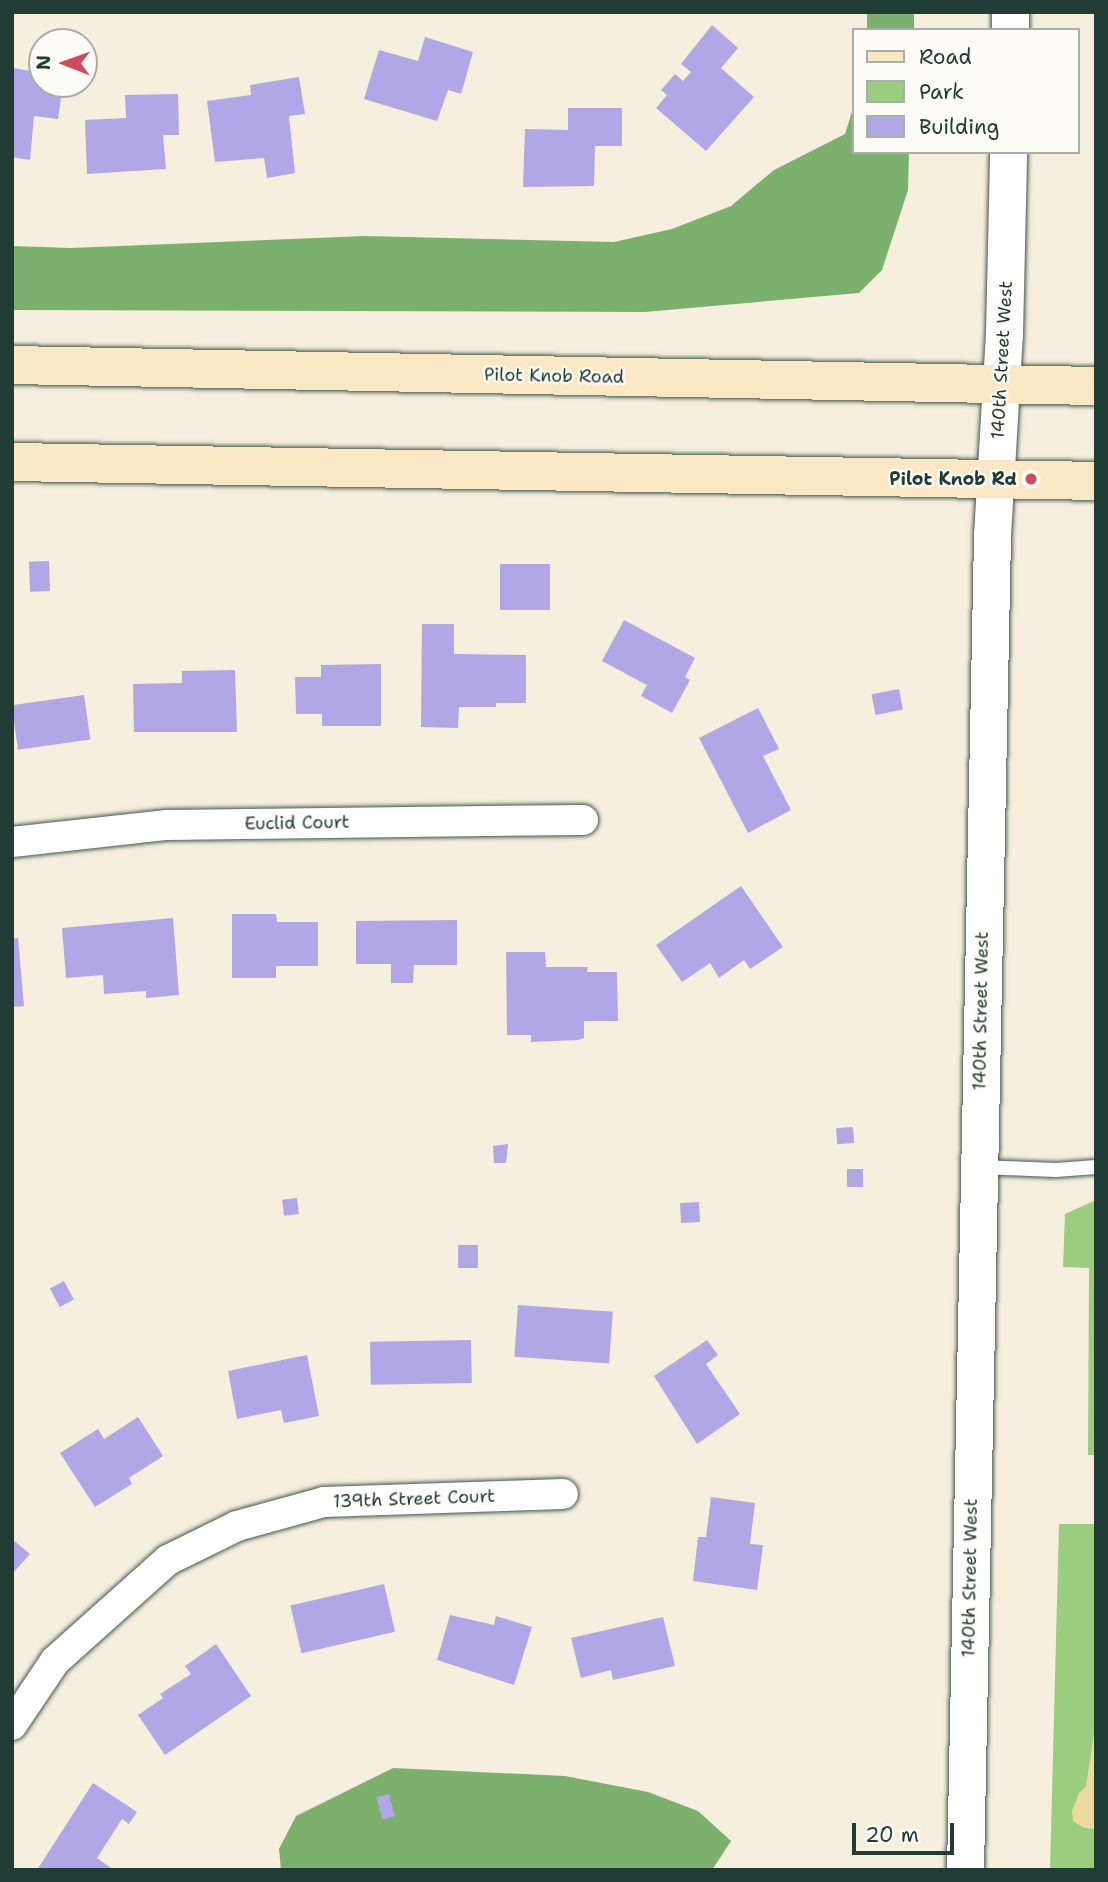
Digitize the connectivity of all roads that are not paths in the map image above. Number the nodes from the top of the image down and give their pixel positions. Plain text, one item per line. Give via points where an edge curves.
1 (1008, 154) edge
2 (12, 365) edge
3 (1002, 385) junction
4 (1096, 386) edge
5 (12, 462) edge
6 (996, 480) junction
7 (1096, 481) edge
8 (583, 820) dead end
9 (12, 842) edge
10 (978, 1167) junction
11 (1096, 1167) edge
12 (563, 1494) dead end
13 (12, 1724) edge
14 (965, 1870) edge

1 - 3 street, 140th Street West
2 - 3 main road, Pilot Knob Road
3 - 4 main road, Pilot Knob Road
3 - 6 street, 140th Street West
5 - 6 main road
6 - 7 main road
6 - 10 street, 140th Street West
8 - 9 street, Euclid Court via 167,825
10 - 11 lane
10 - 14 street, 140th Street West
12 - 13 street, 139th Street Court via 324,1502 237,1527 168,1560 55,1661

